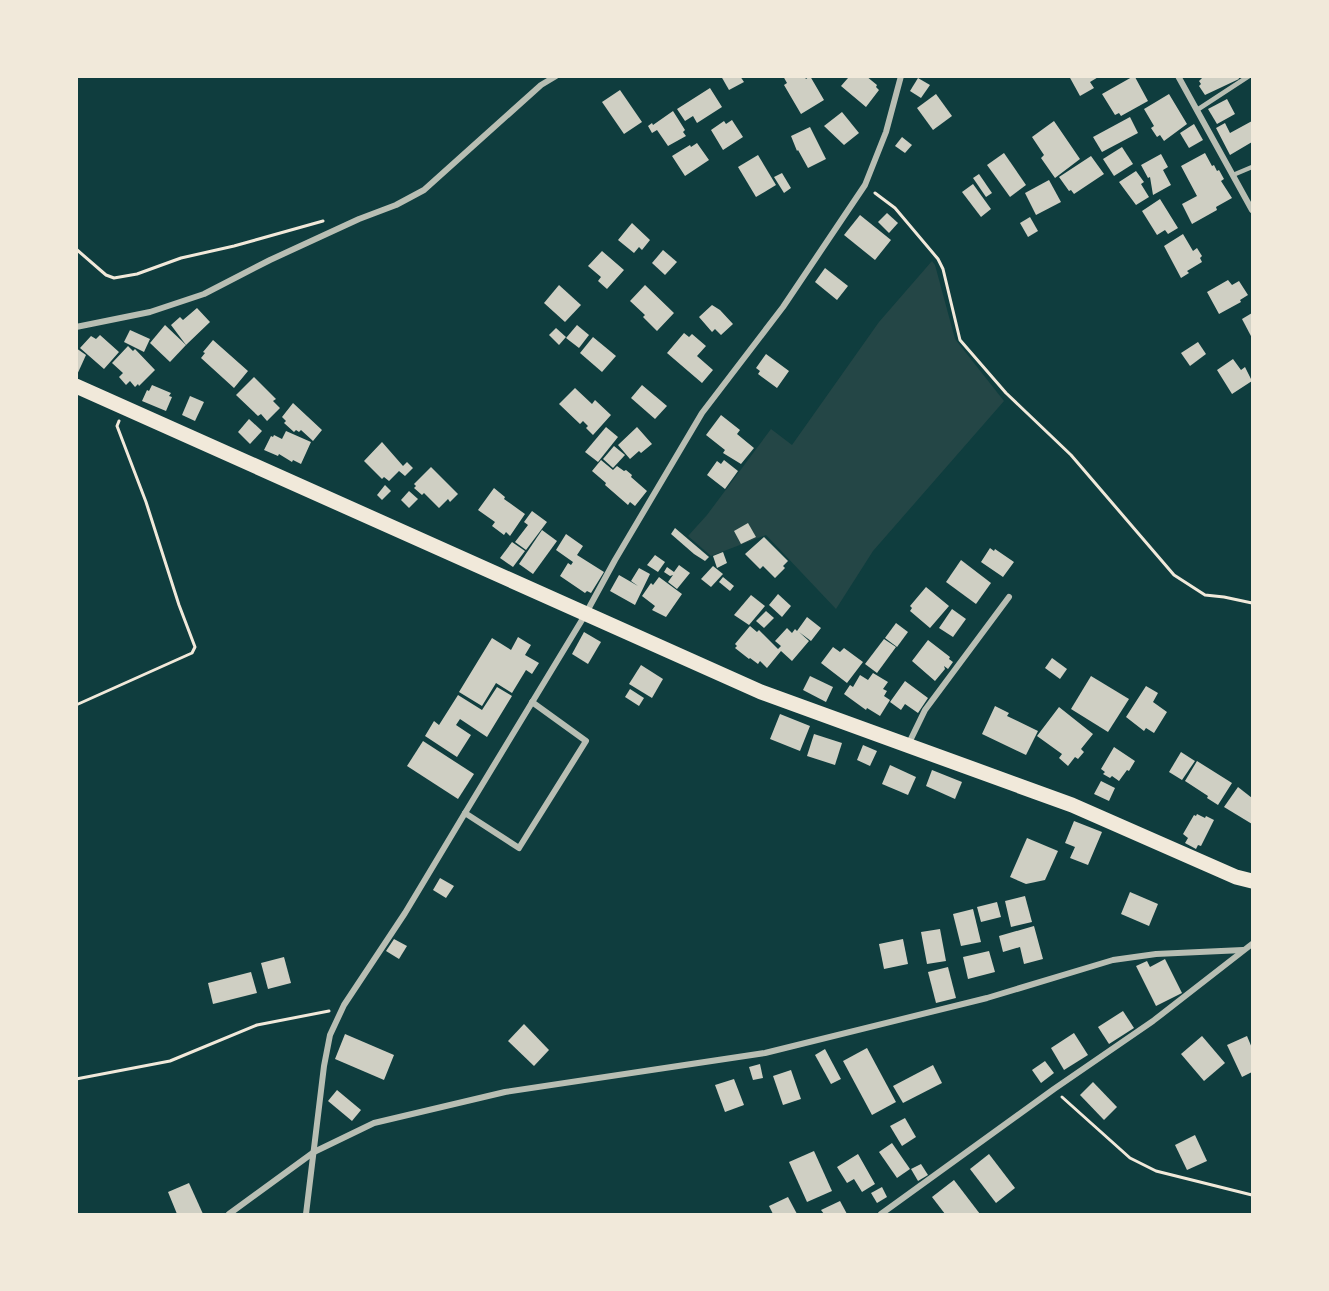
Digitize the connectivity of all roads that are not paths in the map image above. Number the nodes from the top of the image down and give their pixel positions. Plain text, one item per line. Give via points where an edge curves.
1 (556, 76) edge
2 (901, 76) edge
3 (1178, 76) edge
4 (1249, 76) edge
5 (1197, 110) junction
6 (1252, 167) edge
7 (1233, 175) junction
8 (1252, 210) edge
9 (76, 327) edge
10 (76, 386) edge
11 (1008, 597) dead end
12 (585, 615) junction
13 (532, 702) junction
14 (908, 746) junction
15 (465, 813) junction
16 (1252, 881) edge
17 (1252, 944) edge
18 (1244, 950) junction
19 (314, 1152) junction
20 (229, 1215) edge
21 (306, 1215) edge
22 (881, 1215) edge

1 - 9 street via 424,190 396,206 359,219 204,294 150,312
2 - 12 street via 886,132 865,185 783,307 702,413
3 - 5 street
4 - 5 lane
5 - 7 street
6 - 7 lane
7 - 8 street
10 - 12 main road
11 - 14 street via 925,710
12 - 13 street
12 - 14 main road via 761,692
13 - 15 street
13 - 15 street via 586,741 519,848
14 - 16 main road via 1072,805
15 - 19 street via 342,1009 330,1035
17 - 18 street
18 - 19 street via 1113,960 987,998 765,1053 505,1092 374,1123
18 - 22 street via 1153,1021
19 - 20 street
19 - 21 street

